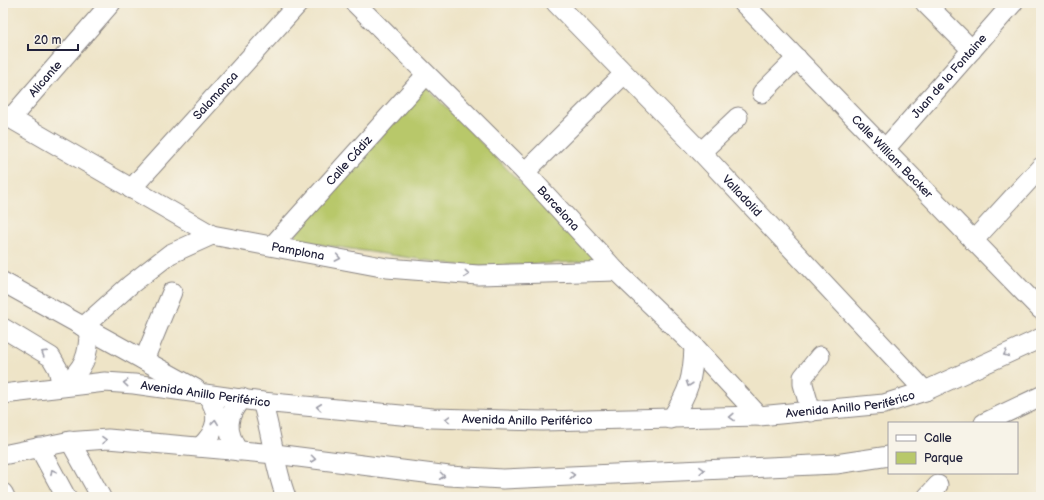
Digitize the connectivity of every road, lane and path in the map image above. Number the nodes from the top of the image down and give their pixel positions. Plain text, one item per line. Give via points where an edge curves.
1 (111, 3) edge
2 (299, 3) edge
3 (355, 3) edge
4 (556, 3) edge
5 (743, 3) edge
6 (925, 3) edge
7 (1013, 3) edge
8 (972, 50) junction
9 (797, 58) junction
10 (624, 74) junction
11 (426, 75) junction
12 (762, 93) dead end
13 (7, 116) edge
14 (738, 117) dead end
15 (885, 149) junction
16 (701, 152) junction
17 (1041, 166) edge
18 (525, 172) junction
19 (131, 188) junction
20 (212, 235) junction
21 (974, 241) junction
22 (272, 246) junction
23 (616, 271) junction
24 (5, 287) edge
25 (172, 292) dead end
26 (1041, 310) edge
27 (3, 328) edge
28 (86, 329) junction
29 (1041, 338) edge
30 (694, 346) junction
31 (820, 356) dead end
32 (144, 360) junction
33 (63, 385) junction
34 (924, 391) junction
35 (3, 394) edge
36 (206, 395) junction
37 (1041, 396) edge
38 (242, 398) junction
39 (262, 402) junction
40 (811, 412) junction
41 (759, 416) junction
42 (671, 419) junction
43 (986, 422) edge
44 (70, 441) junction
45 (39, 447) junction
46 (200, 447) junction
47 (238, 451) junction
48 (274, 454) junction
49 (3, 455) edge
50 (888, 456) edge
51 (3, 493) edge
52 (5, 497) edge
53 (66, 497) edge
54 (101, 497) edge
55 (286, 497) edge

1 - 13 street, Alicante
2 - 19 street, Salamanca
3 - 11 street, Barcelona
4 - 10 street, Valladolid
5 - 9 street, Calle William Backer
6 - 8 street
7 - 8 street, Juan de la Fontaine
8 - 15 street, Juan de la Fontaine
9 - 12 street
9 - 15 street, Calle William Backer
10 - 16 street, Valladolid
10 - 18 street
11 - 18 street, Barcelona
11 - 22 street, Calle Cádiz
13 - 19 street, Pamplona
14 - 16 street
15 - 21 street, Calle William Backer
16 - 34 street, Valladolid
17 - 21 street
18 - 23 street, Barcelona
19 - 20 street, Pamplona
20 - 22 street, Pamplona
20 - 28 street via 170,254 130,285
21 - 26 street, Calle William Backer
22 -> 23 street, Pamplona via 387,268 478,275
23 - 30 street, Barcelona
24 - 28 street
25 - 32 street
33 -> 27 street via 51,357
28 - 32 street
28 - 33 street via 89,346 85,361
29 -> 34 street, Avenida Anillo Periférico
30 - 41 street, Barcelona
30 -> 42 street via 693,372 681,403
31 - 40 street via 803,378
32 - 36 street
33 - 35 street, Avenida Anillo Periférico
36 -> 33 street, Avenida Anillo Periférico via 134,384 105,382
34 - 40 street, Avenida Anillo Periférico via 884,404
36 - 38 street, Avenida Anillo Periférico
46 -> 36 street via 211,434 216,418 214,405
37 - 43 street
38 - 39 street, Avenida Anillo Periférico
38 - 47 street via 233,408 229,420 231,440
42 -> 39 street, Avenida Anillo Periférico via 542,421 432,418
39 - 48 street
40 - 41 street, Avenida Anillo Periférico
41 -> 42 street, Avenida Anillo Periférico
44 - 45 street
44 -> 46 street via 108,439
44 - 54 street
45 - 49 street
53 -> 45 street
46 - 47 street
47 - 48 street
48 -> 50 street via 449,476 503,479 836,464
48 - 55 street
51 - 52 street

